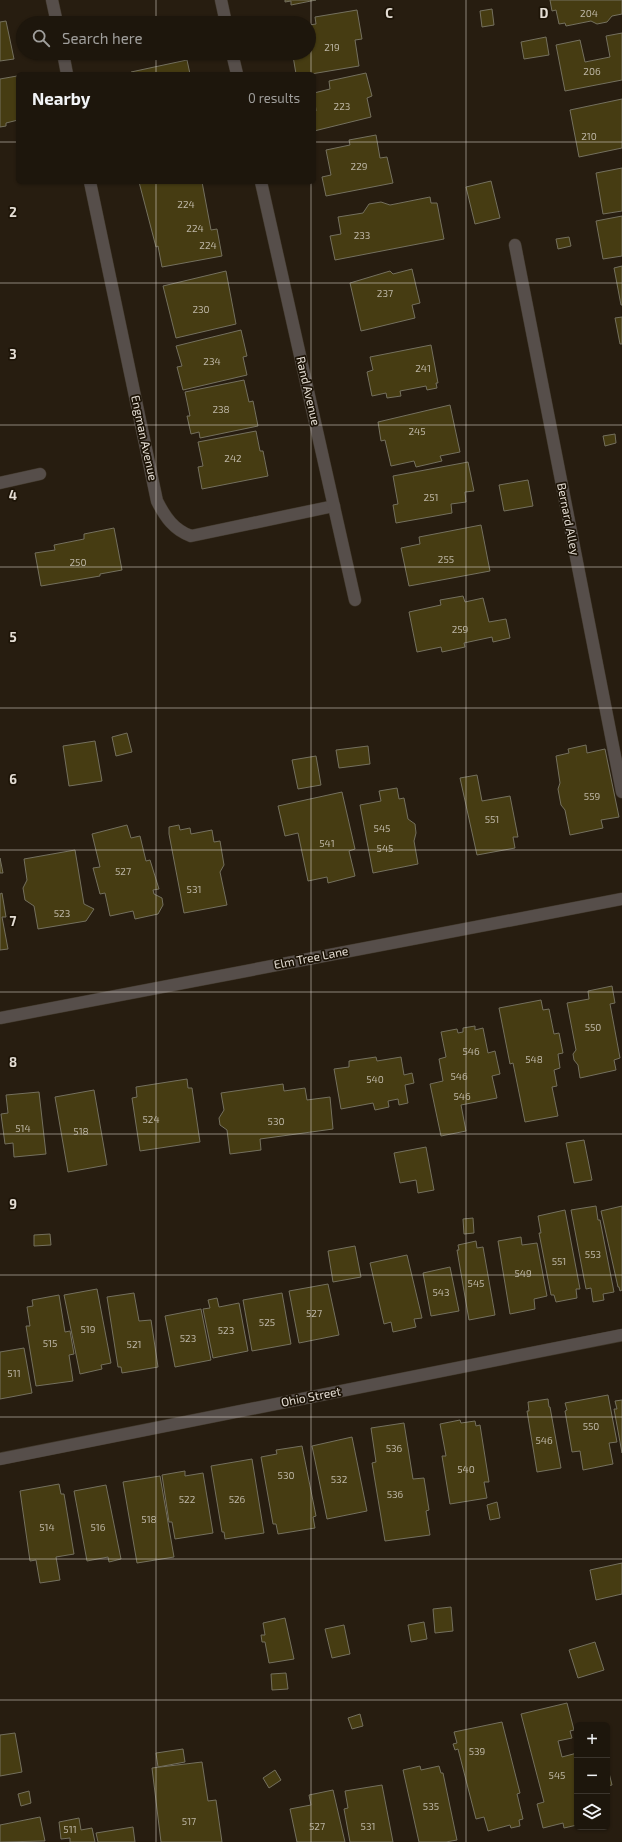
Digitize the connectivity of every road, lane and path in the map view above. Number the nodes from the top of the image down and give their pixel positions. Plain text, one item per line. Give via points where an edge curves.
1 (52, 0) edge
2 (221, 0) edge
3 (55, 16) edge
4 (224, 16) edge
5 (64, 60) edge
6 (234, 60) edge
7 (67, 72) edge
8 (237, 72) edge
9 (90, 184) edge
10 (261, 184) edge
11 (515, 245) dead end
12 (40, 474) dead end
13 (0, 483) edge
14 (334, 506) junction
15 (356, 600) dead end
16 (622, 792) edge
17 (622, 899) edge
18 (0, 1018) edge
19 (622, 1335) edge
20 (0, 1459) edge

1 - 3 street
2 - 4 street
5 - 7 street
6 - 8 street
9 - 14 street, Engman Avenue via 157,501 165,516 182,533 192,536
10 - 14 street, Rand Avenue
11 - 16 street, Bernard Alley
12 - 13 street
14 - 15 street, Rand Avenue
17 - 18 street, Elm Tree Lane
19 - 20 street, Ohio Street

